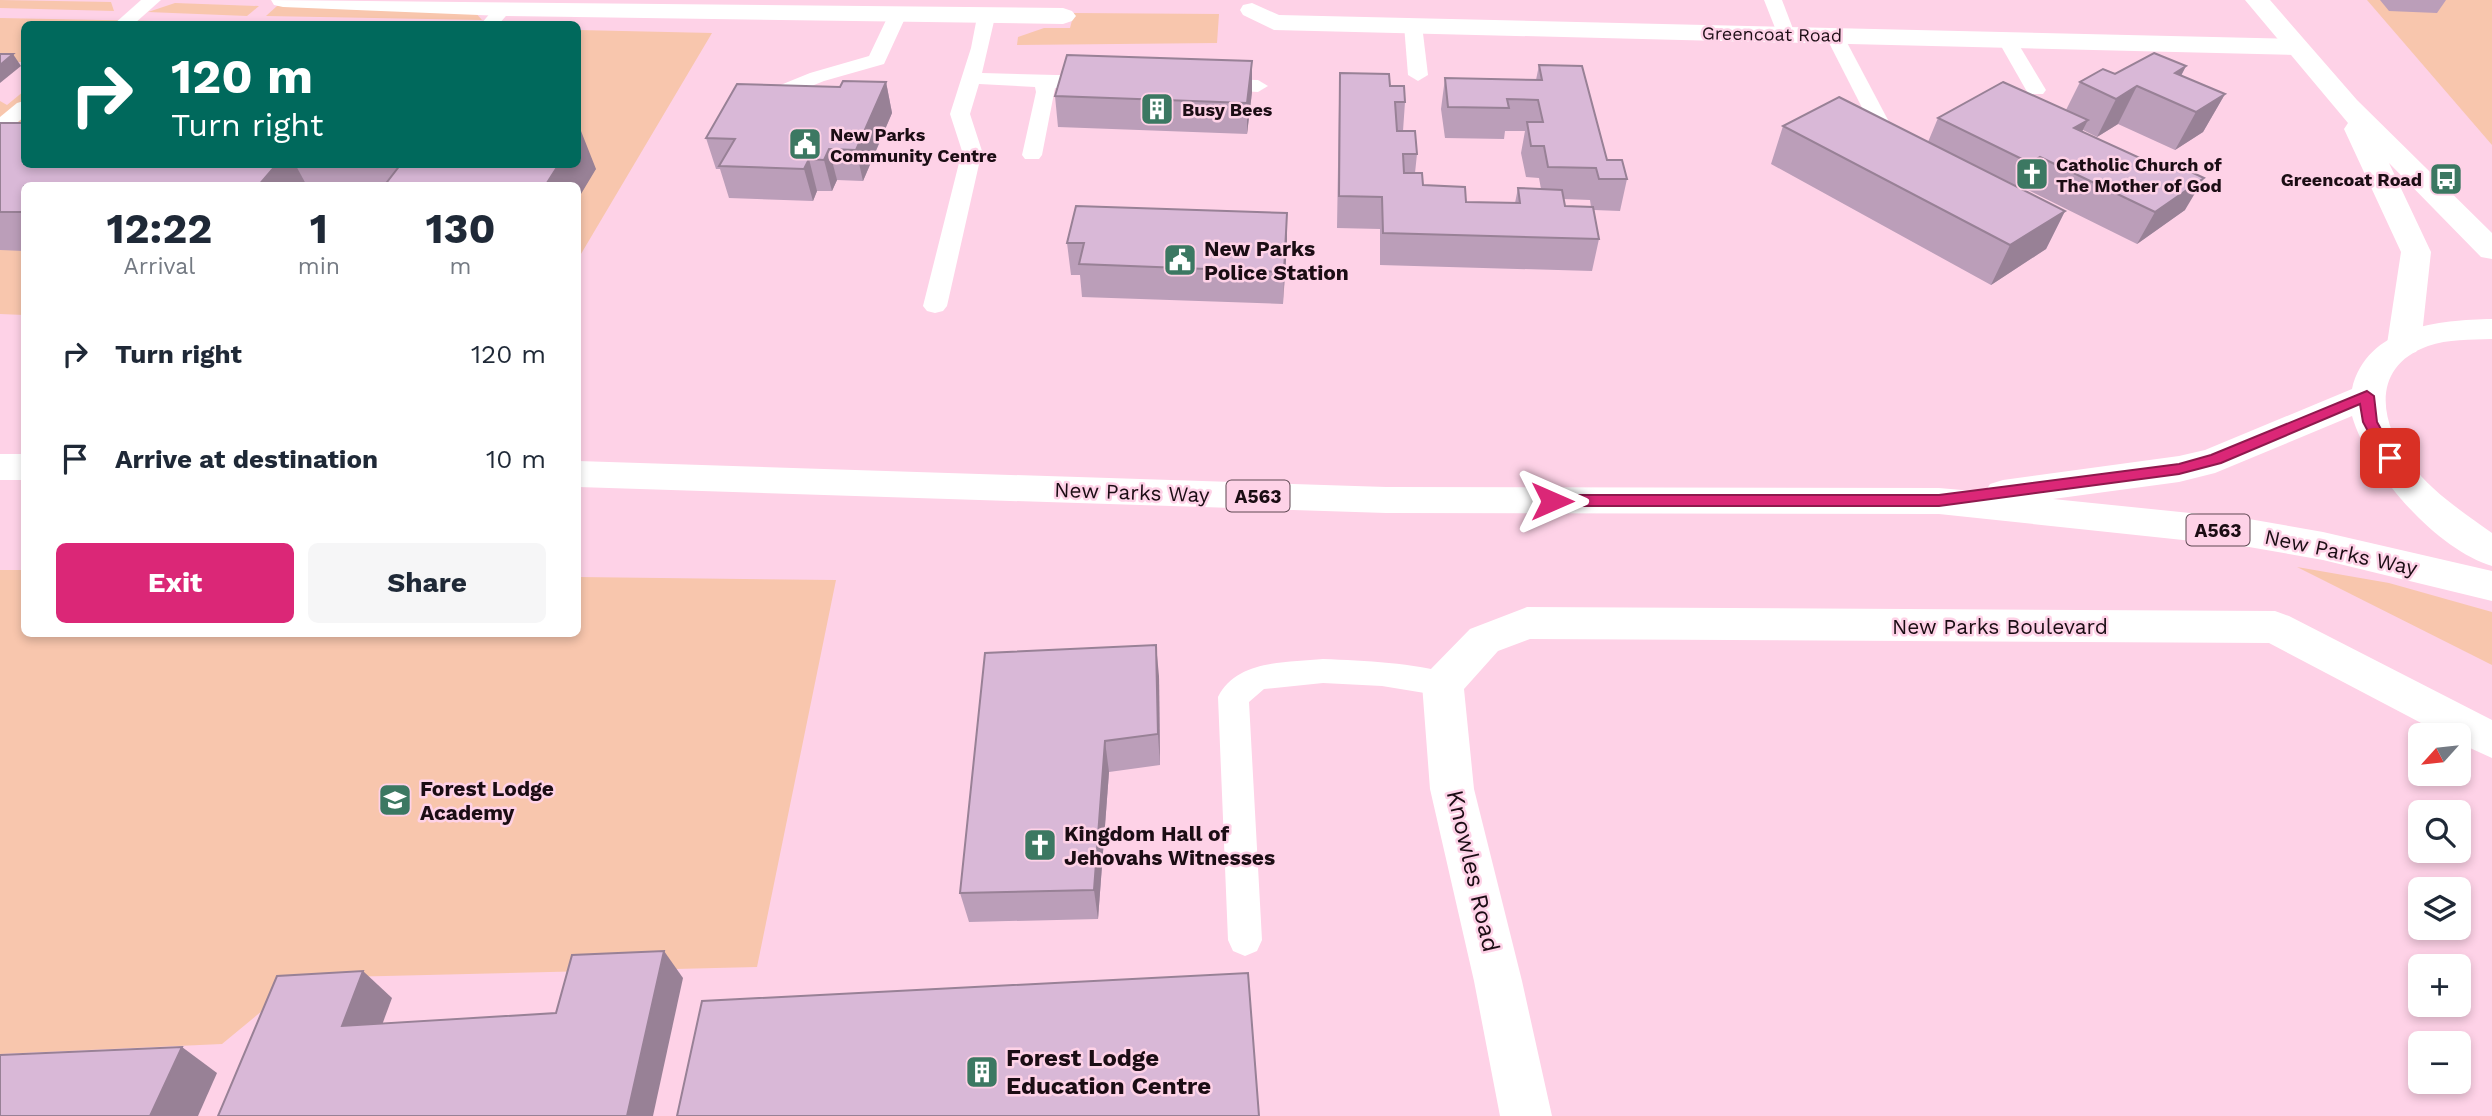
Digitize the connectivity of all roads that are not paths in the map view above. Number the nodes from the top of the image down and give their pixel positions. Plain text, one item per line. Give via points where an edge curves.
1 (152, 0) edge
2 (283, 0) edge
3 (1773, 0) edge
4 (2257, 0) edge
5 (448, 3) edge
6 (1253, 5) edge
7 (769, 6) edge
8 (898, 14) junction
9 (1063, 16) dead end
10 (496, 17) edge
11 (986, 17) junction
12 (127, 21) edge
13 (1413, 25) junction
14 (1786, 34) junction
15 (1834, 35) junction
16 (2006, 40) junction
17 (2296, 47) junction
18 (1418, 75) dead end
19 (971, 78) junction
20 (1043, 82) junction
21 (1114, 83) edge
22 (1193, 85) edge
23 (1258, 86) dead end
24 (2036, 90) dead end
25 (765, 98) edge
26 (2347, 106) junction
27 (21, 110) edge
28 (0, 127) edge
29 (1887, 137) edge
30 (1032, 155) dead end
31 (2492, 250) edge
32 (935, 306) dead end
33 (2492, 328) edge
34 (2404, 344) junction
35 (2367, 396) junction
36 (0, 467) edge
37 (21, 467) edge
38 (581, 474) edge
39 (1939, 501) junction
40 (2492, 552) edge
41 (2492, 586) edge
42 (1443, 684) junction
43 (2492, 740) edge
44 (1245, 940) dead end
45 (1526, 1116) edge

1 - 12 lane
2 - 5 main road
3 - 14 lane
4 - 17 main road
5 - 10 main road
6 - 13 main road, Greencoat Road via 1273,22
7 - 8 main road
7 - 10 main road
8 - 11 main road
8 - 25 lane via 877,60 817,76
9 - 11 main road
11 - 19 lane
13 - 14 main road, Greencoat Road
13 - 18 lane
14 - 15 main road, Greencoat Road
15 - 16 main road, Greencoat Road
15 - 29 lane
16 - 17 main road, Greencoat Road
16 - 24 lane
17 - 26 main road
19 - 20 lane
19 - 32 lane via 960,114 972,151
20 - 21 lane
20 - 30 lane via 1046,92
22 - 23 lane
26 - 31 main road
26 - 34 main road via 2416,252
27 - 28 lane
33 - 34 main road via 2457,329
34 - 35 main road via 2374,370
35 - 39 main road, New Parks Way / A563 via 2215,460 2179,469
35 - 40 main road via 2370,422 2400,475 2453,526
36 - 37 main road
38 - 39 main road, New Parks Way / A563 via 1386,500
39 - 41 main road, New Parks Way / A563 via 2249,533
42 - 43 main road, New Parks Boulevard via 1484,640 1527,623 2275,627
42 - 44 lane via 1323,671 1257,678 1233,697
42 - 45 main road, Knowles Road via 1452,789

